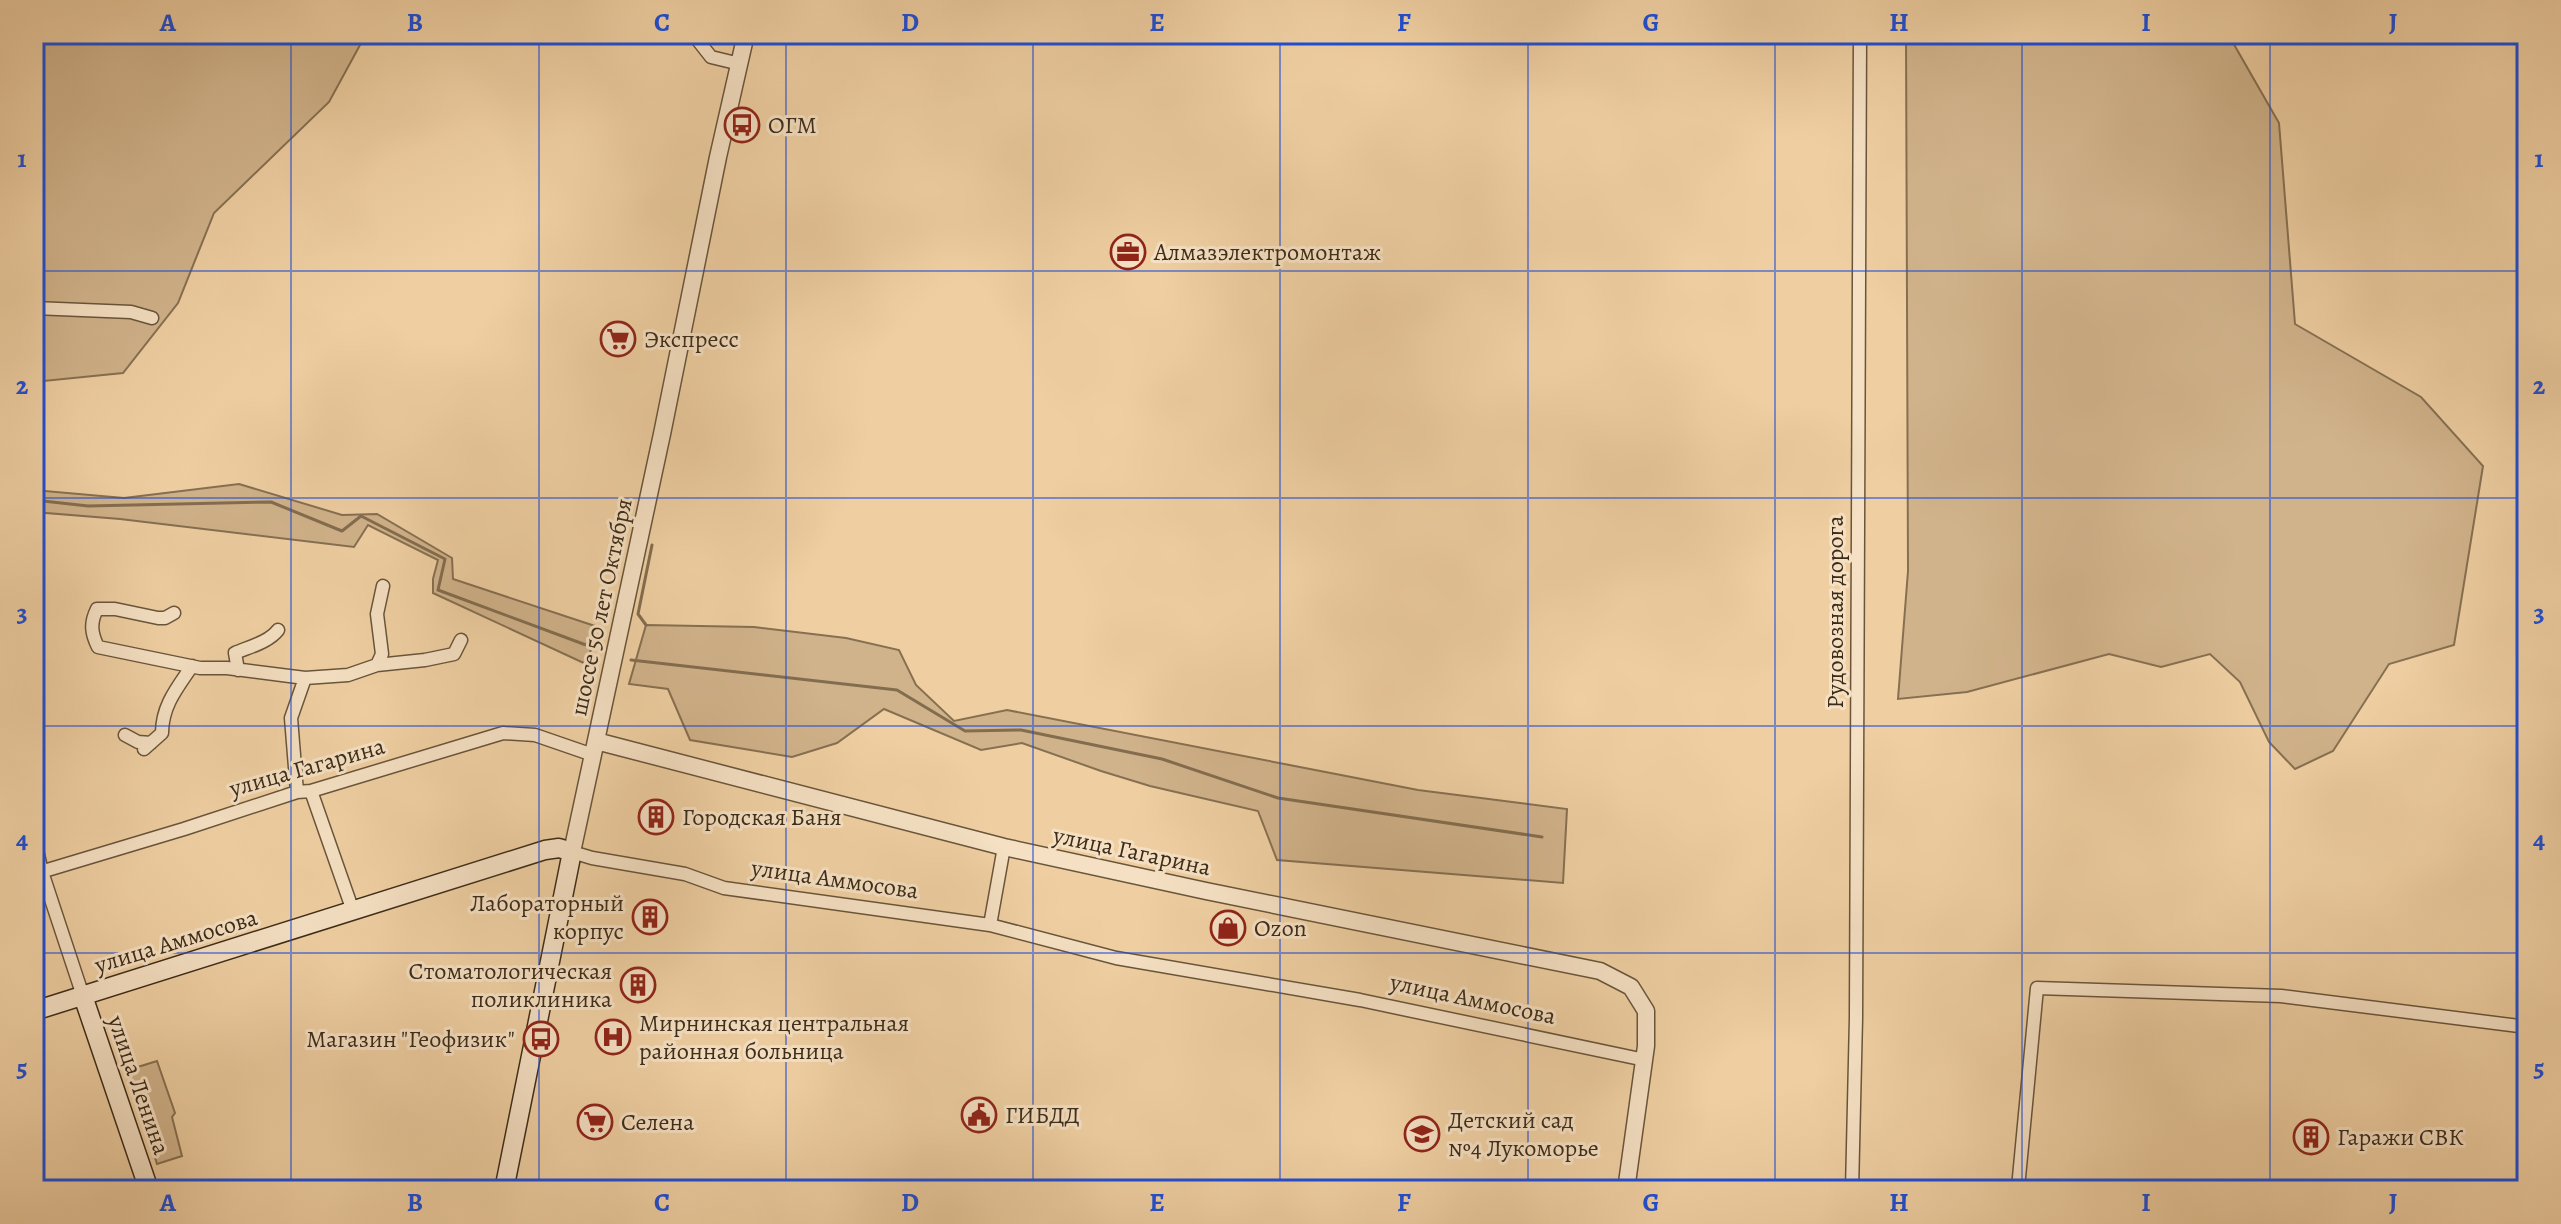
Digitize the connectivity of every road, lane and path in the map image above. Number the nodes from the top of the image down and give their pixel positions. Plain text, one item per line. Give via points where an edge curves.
1 (693, 34) edge
2 (746, 34) edge
3 (1860, 34) edge
4 (740, 64) junction
5 (34, 308) edge
6 (152, 318) dead end
7 (383, 586) dead end
8 (174, 613) dead end
9 (278, 630) dead end
10 (461, 640) dead end
11 (377, 665) junction
12 (192, 666) junction
13 (238, 670) junction
14 (305, 678) junction
15 (125, 735) dead end
16 (595, 748) junction
17 (311, 791) junction
18 (297, 792) junction
19 (34, 837) edge
20 (1004, 847) junction
21 (572, 852) junction
22 (38, 873) edge
23 (353, 911) junction
24 (990, 925) junction
25 (83, 996) junction
26 (34, 1011) edge
27 (2527, 1027) edge
28 (1645, 1060) junction
29 (2018, 1188) dead end
30 (149, 1190) edge
31 (504, 1190) edge
32 (1626, 1190) edge
33 (1852, 1190) edge

1 - 4 street via 711,57
2 - 4 street, шоссе 50 лет Октября
3 - 33 street, Рудовозная дорога
4 - 16 street, шоссе 50 лет Октября
5 - 6 street via 131,312
7 - 11 street via 377,614 382,654
8 - 12 street via 158,618 97,609 91,622 94,639 98,647
9 - 13 street via 235,653
10 - 11 street via 454,654
11 - 14 street via 348,675
12 - 13 street
12 - 15 street via 167,703 162,733 148,746
13 - 14 street
14 - 18 street via 291,718
16 - 17 street, улица Гагарина via 503,733
16 - 20 street, улица Гагарина
16 - 21 street, шоссе 50 лет Октября
17 - 18 street, улица Гагарина
17 - 23 street
18 - 22 street, улица Гагарина
19 - 22 street
20 - 24 street
20 - 28 street, улица Гагарина via 1600,971 1631,987 1646,1011
21 - 23 main road, улица Аммосова via 545,850
21 - 24 street, улица Аммосова via 685,874 724,888
21 - 31 main road, шоссе 50 лет Октября
22 - 25 street
23 - 25 main road, улица Аммосова
24 - 28 street, улица Аммосова via 1116,958 1381,1004
25 - 26 main road, улица Аммосова
25 - 30 main road, улица Ленина
27 - 29 street via 2281,996 2037,988
28 - 32 street

